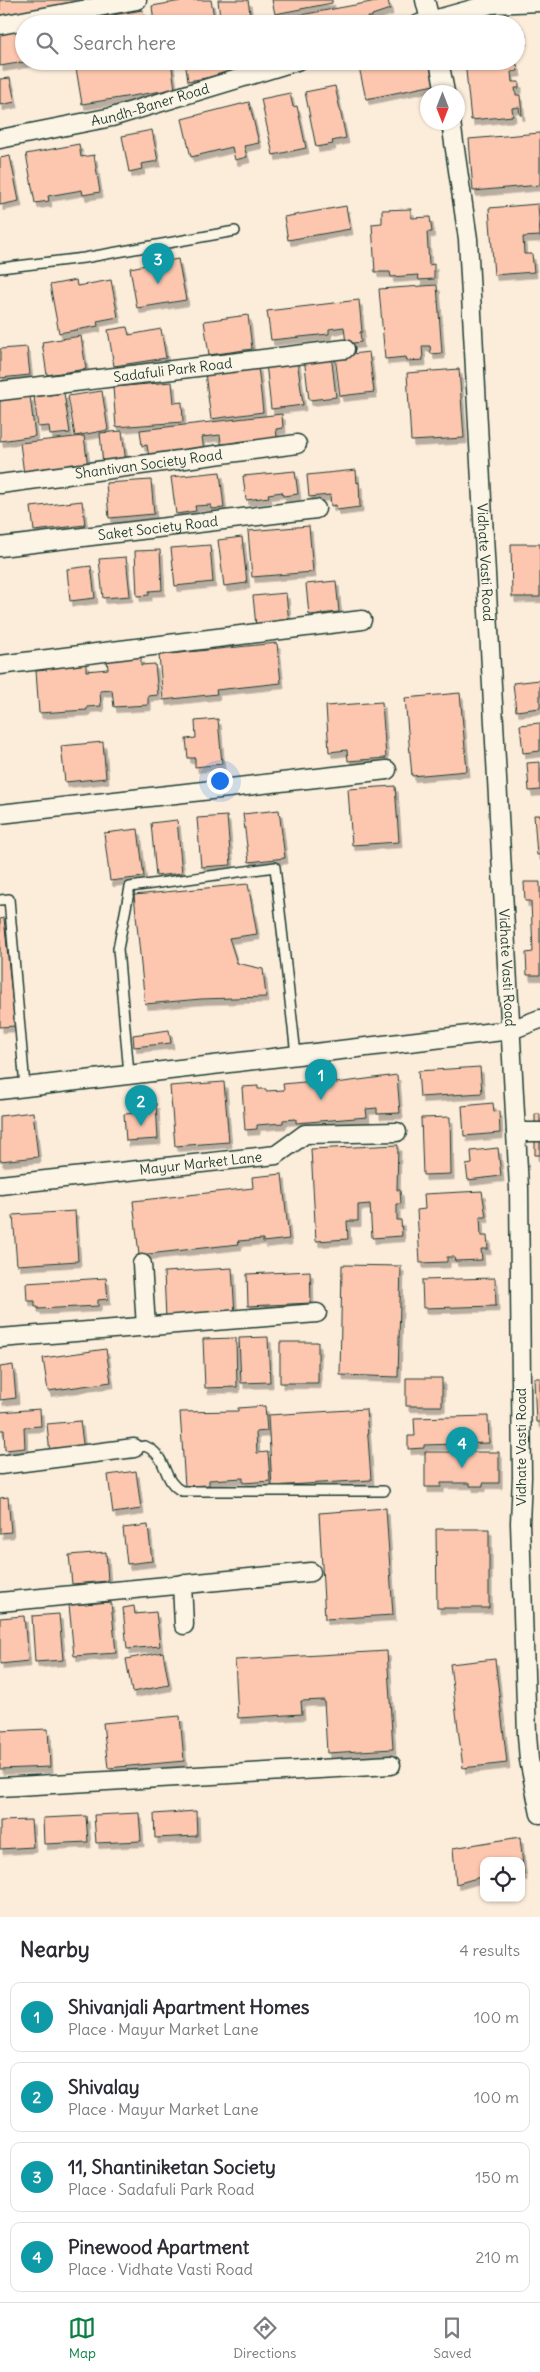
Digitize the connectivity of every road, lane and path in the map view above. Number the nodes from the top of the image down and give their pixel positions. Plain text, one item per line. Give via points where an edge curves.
1 (137, 0) edge
2 (425, 0) edge
3 (540, 2) edge
4 (55, 15) edge
5 (426, 15) edge
6 (454, 15) edge
7 (15, 22) edge
8 (0, 25) edge
9 (268, 70) edge
10 (441, 70) edge
11 (444, 85) edge
12 (452, 130) edge
13 (0, 140) edge
14 (235, 231) dead end
15 (0, 268) edge
16 (345, 349) dead end
17 (0, 391) edge
18 (297, 444) dead end
19 (0, 484) edge
20 (316, 510) dead end
21 (0, 547) edge
22 (362, 620) dead end
23 (0, 665) edge
24 (387, 770) dead end
25 (0, 814) edge
26 (0, 900) edge
27 (540, 1019) edge
28 (510, 1030) junction
29 (296, 1055) junction
30 (129, 1074) junction
31 (25, 1087) junction
32 (0, 1090) edge
33 (397, 1132) dead end
34 (516, 1132) junction
35 (540, 1132) edge
36 (0, 1185) edge
37 (142, 1264) dead end
38 (317, 1313) dead end
39 (146, 1327) junction
40 (0, 1338) edge
41 (134, 1448) joint
42 (0, 1466) edge
43 (384, 1491) dead end
44 (311, 1572) dead end
45 (182, 1584) junction
46 (0, 1602) edge
47 (184, 1625) dead end
48 (391, 1765) dead end
49 (0, 1787) edge
50 (540, 1814) edge

1 - 4 street
2 - 5 street
3 - 6 street via 491,4
7 - 8 street
9 - 13 street, Aundh-Baner Road via 112,117
10 - 11 street
12 - 28 street, Vidhate Vasti Road via 468,239
14 - 15 lane via 84,258
16 - 17 street, Sadafuli Park Road
18 - 19 street, Shantivan Society Road
20 - 21 street, Saket Society Road
22 - 23 street
24 - 25 street
26 - 31 lane via 9,899
27 - 28 street
28 - 29 street
28 - 34 street, Vidhate Vasti Road
29 - 30 street
29 - 30 lane via 275,866 130,887 118,949
30 - 31 street
31 - 32 street
33 - 36 street, Mayur Market Lane via 305,1134 276,1155
34 - 35 street
34 - 50 street, Vidhate Vasti Road via 520,1523 529,1760
37 - 39 street
38 - 39 street
39 - 40 street
41 - 42 street
41 - 43 lane via 146,1446 159,1454 167,1474 176,1488 182,1491
44 - 45 street
45 - 46 street
45 - 47 street
48 - 49 street

